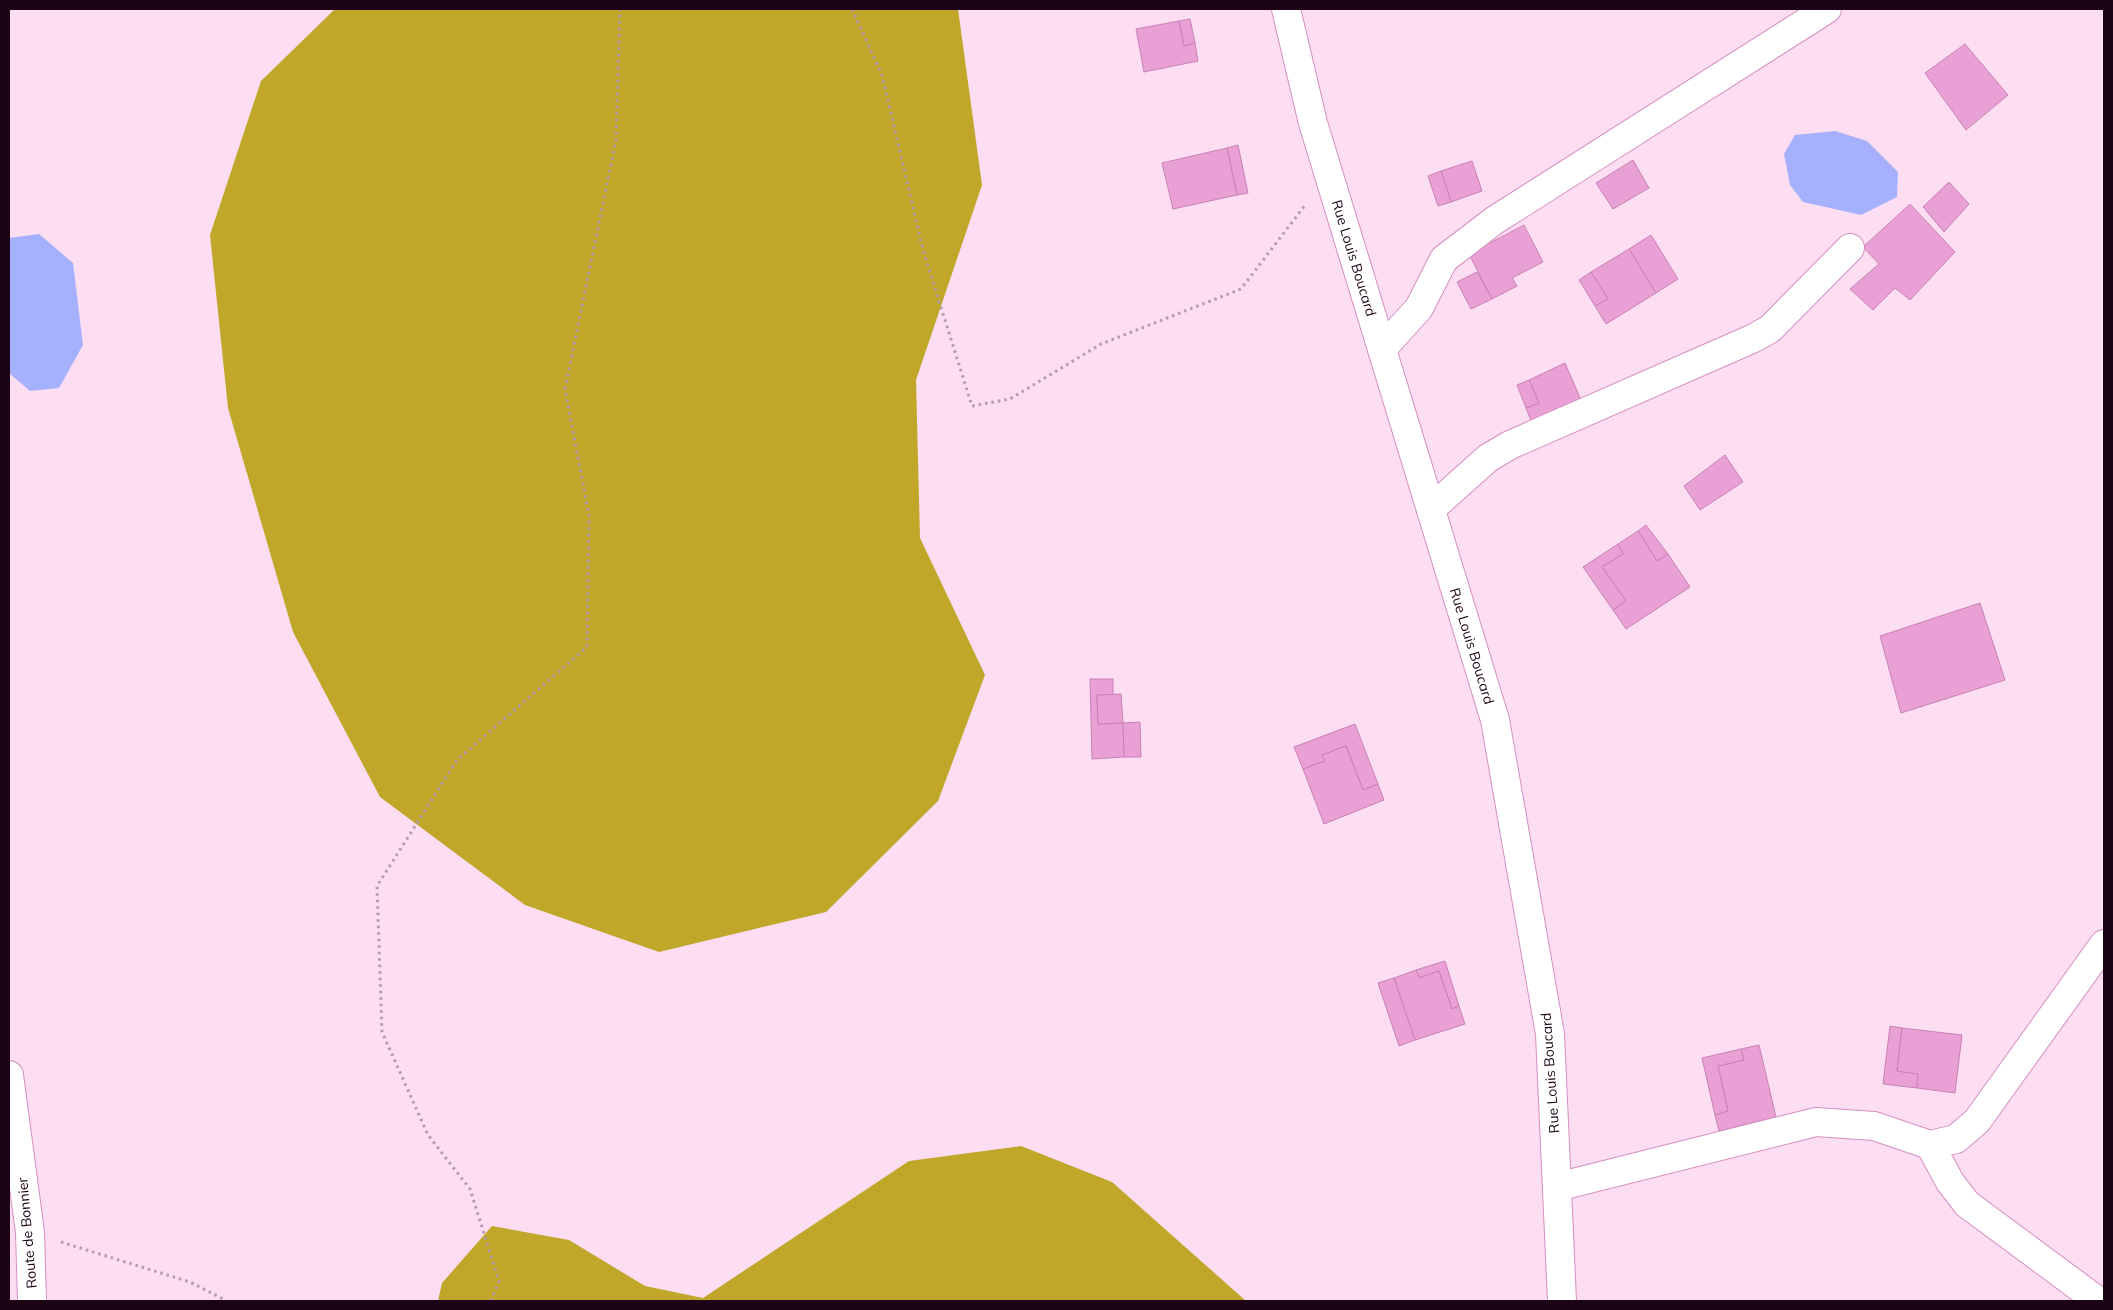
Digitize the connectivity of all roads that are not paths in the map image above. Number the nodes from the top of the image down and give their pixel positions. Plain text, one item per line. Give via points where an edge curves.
1 (1286, 9) edge
2 (1827, 9) edge
3 (1850, 248) dead end
4 (1382, 349) junction
5 (1431, 509) junction
6 (2104, 944) edge
7 (9, 1075) edge
8 (1930, 1145) junction
9 (1557, 1187) junction
10 (32, 1301) edge
11 (1562, 1301) edge
12 (2098, 1301) edge

1 - 4 street, Rue Louis Boucard via 1314,123
2 - 4 street via 1480,231 1444,259 1419,308
3 - 5 street via 1770,328 1754,338 1510,445 1488,458
4 - 5 street, Rue Louis Boucard
5 - 9 street, Rue Louis Boucard via 1495,720 1550,1034
6 - 8 street via 1977,1121 1956,1139
7 - 10 street, Route de Bonnier via 30,1232
8 - 9 street via 1874,1126 1816,1122
8 - 12 street via 1950,1182 1967,1204
9 - 11 street, Rue Louis Boucard

